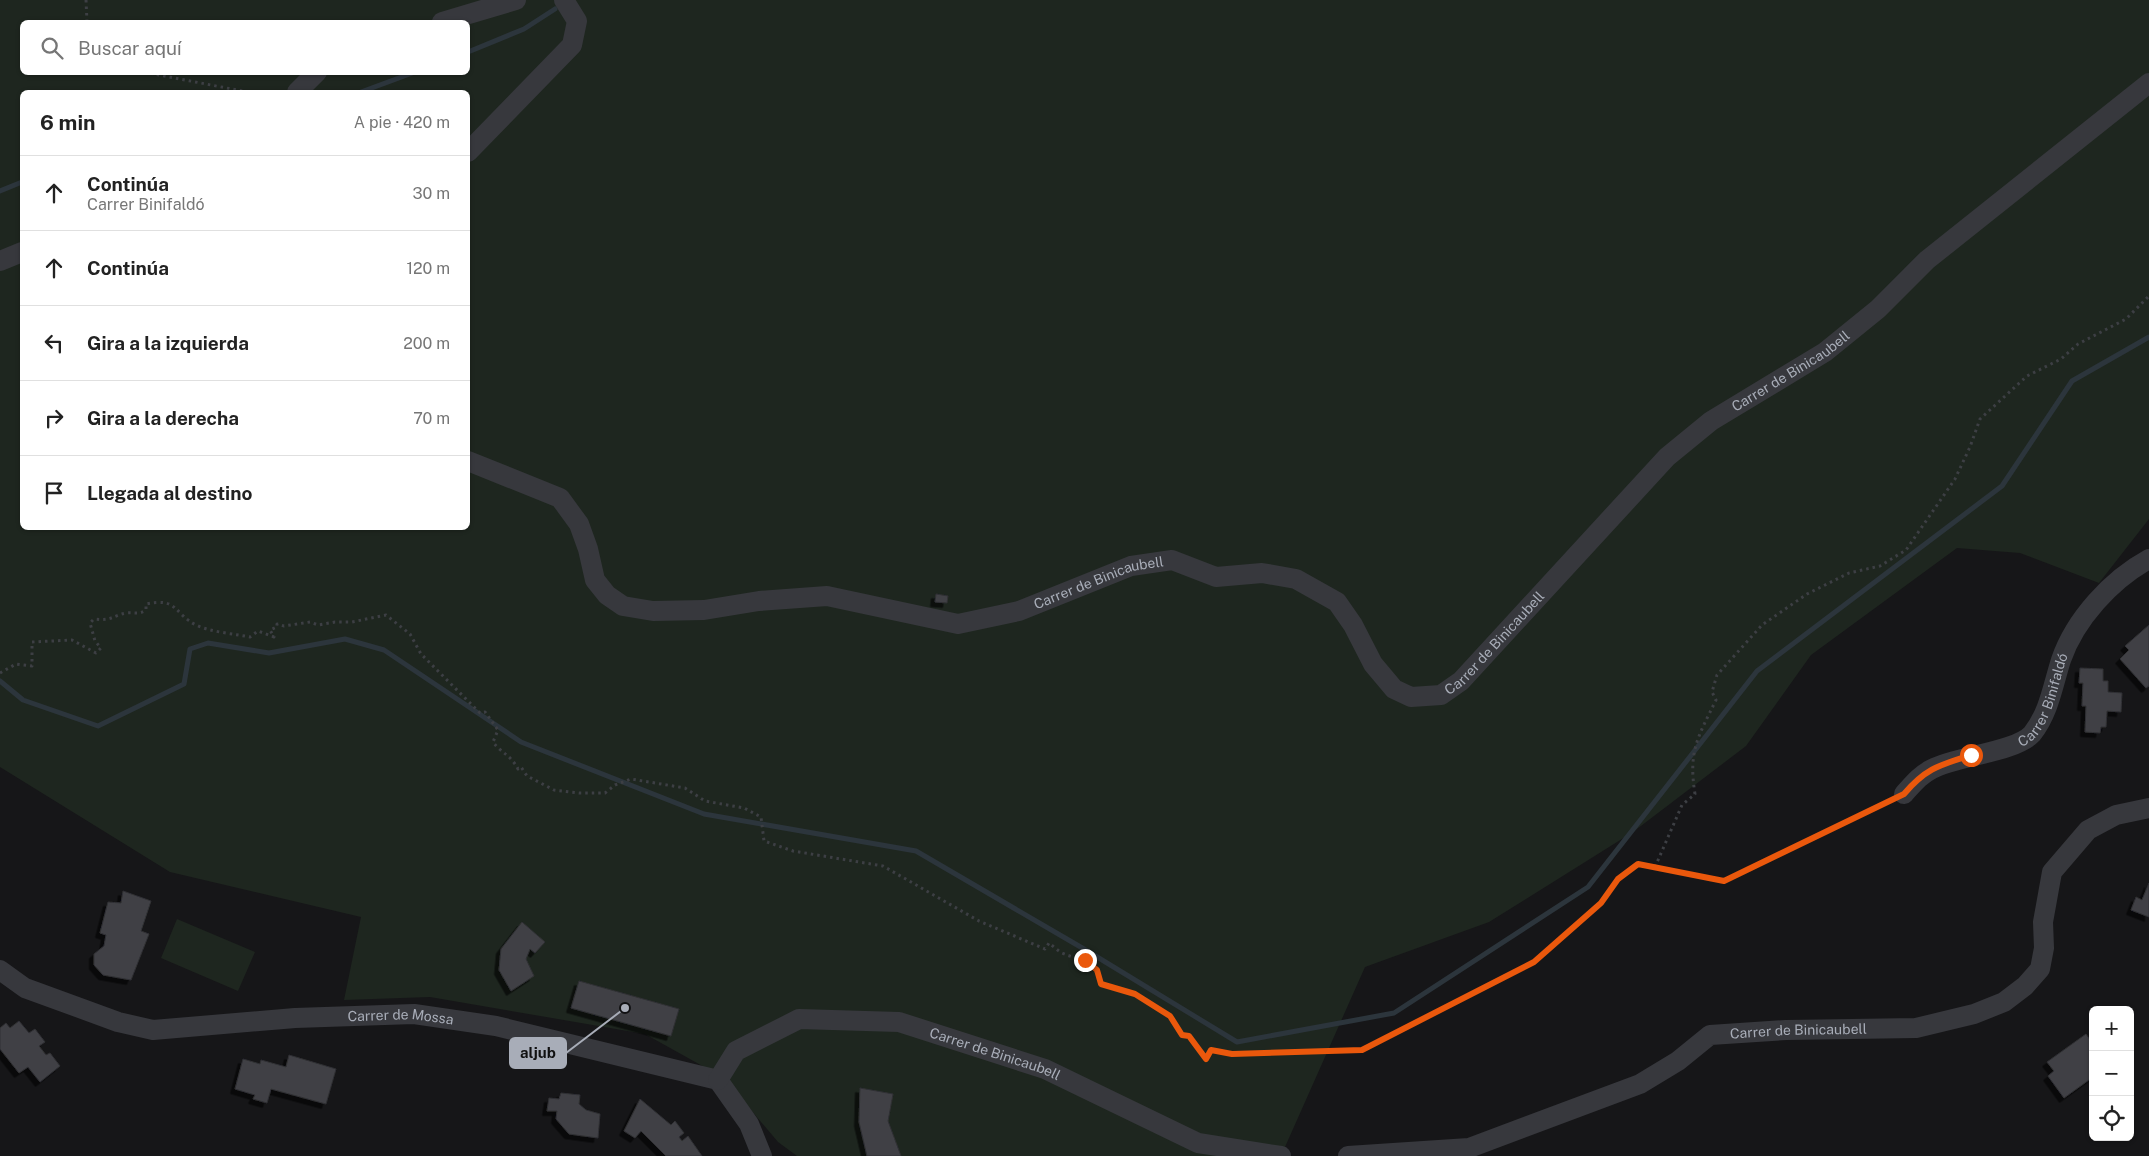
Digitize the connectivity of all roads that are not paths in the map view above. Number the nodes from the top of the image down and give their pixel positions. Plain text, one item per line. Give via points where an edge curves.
1 (516, 0) edge
2 (564, 0) edge
3 (449, 20) edge
4 (314, 75) edge
5 (2149, 84) edge
6 (298, 90) edge
7 (470, 150) edge
8 (20, 253) edge
9 (0, 261) edge
10 (470, 462) edge
11 (2149, 559) edge
12 (1904, 794) road end
13 (2149, 808) edge
14 (0, 970) edge
15 (718, 1080) junction
16 (762, 1156) edge
17 (1281, 1156) edge
18 (1348, 1156) edge

1 - 3 street
2 - 7 street via 577,21 572,45
4 - 6 street
5 - 10 street, Carrer de Binicaubell via 1927,260 1878,309 1825,352 1711,421 1667,457 1461,682 1441,695 1411,697 1394,689 1372,664 1353,625 1337,602 1296,579 1262,573 1216,577 1172,560 1131,566 1019,611 958,624 827,596 760,601 704,610 653,611 622,606 595,580 578,524 560,498
8 - 9 street
11 - 12 street, Carrer Binifaldó via 2100,597 2081,621 2062,657 2043,718 2030,735 2012,745 1933,768 1918,777
13 - 18 street, Carrer de Binicaubell via 2116,815 2088,830 2052,872 2043,922 2044,948 2040,969 2004,1002 1974,1014 1916,1028 1710,1035 1678,1061 1640,1084 1469,1148
14 - 15 street, Carrer de Mossa via 25,988 118,1022 153,1030 295,1018 414,1014 496,1026
15 - 16 street via 749,1124
15 - 17 street, Carrer de Binicaubell via 736,1051 799,1019 899,1022 1045,1068 1198,1143

